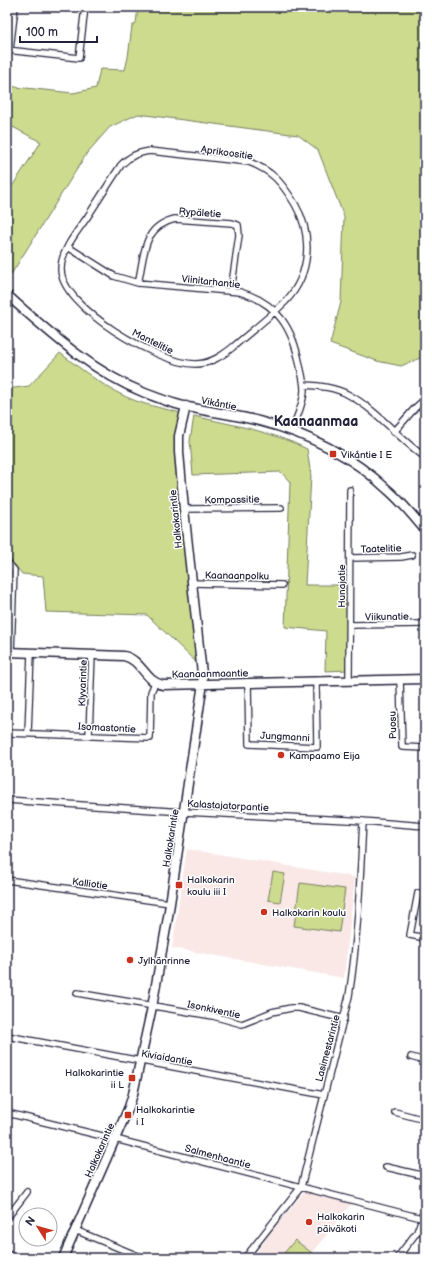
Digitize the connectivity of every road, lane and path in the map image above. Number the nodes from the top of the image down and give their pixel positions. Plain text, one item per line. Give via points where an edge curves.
1 (15, 7) edge
2 (85, 7) edge
3 (8, 50) edge
4 (68, 247) junction
5 (138, 283) junction
6 (231, 291) junction
7 (7, 295) edge
8 (274, 311) junction
9 (304, 385) junction
10 (425, 399) edge
11 (186, 406) junction
12 (292, 431) junction
13 (394, 432) junction
14 (425, 457) edge
15 (350, 490) dead end
16 (281, 508) dead end
17 (184, 509) junction
18 (425, 530) edge
19 (412, 555) dead end
20 (350, 558) junction
21 (7, 562) edge
22 (192, 583) junction
23 (282, 585) dead end
24 (425, 624) edge
25 (350, 625) junction
26 (9, 652) edge
27 (31, 653) junction
28 (92, 654) junction
29 (400, 679) junction
30 (425, 679) edge
31 (350, 681) junction
32 (248, 682) junction
33 (316, 682) junction
34 (155, 683) junction
35 (203, 683) junction
36 (7, 732) edge
37 (28, 733) junction
38 (89, 736) junction
39 (425, 748) edge
40 (7, 800) edge
41 (184, 812) junction
42 (363, 821) junction
43 (425, 826) edge
44 (7, 880) edge
45 (418, 893) dead end
46 (170, 903) junction
47 (425, 938) edge
48 (77, 993) dead end
49 (152, 1007) junction
50 (344, 1019) junction
51 (7, 1036) edge
52 (411, 1057) dead end
53 (141, 1061) junction
54 (425, 1061) edge
55 (324, 1095) junction
56 (395, 1112) dead end
57 (7, 1113) edge
58 (425, 1120) edge
59 (115, 1140) junction
60 (386, 1167) dead end
61 (425, 1176) edge
62 (301, 1187) junction
63 (27, 1192) dead end
64 (425, 1206) edge
65 (7, 1218) edge
66 (424, 1218) edge
67 (75, 1230) junction
68 (7, 1255) edge
69 (9, 1258) edge
70 (63, 1258) edge
71 (143, 1258) edge
72 (245, 1258) edge
73 (397, 1258) edge

1 - 3 street
2 - 3 street via 79,58
4 - 5 street, Viinitarhantie via 114,276
4 - 8 street, Mantelitie via 60,271 65,285 76,300 111,329 140,346 175,361 196,364 216,359
4 - 8 street, Aprikoositie via 121,165 129,157 150,151 249,162 270,172 281,182 301,215 308,244 303,272 295,289
5 - 6 street, Viinitarhantie
5 - 6 street, Rypäletie via 146,242 156,227 175,219 232,223 238,225 239,235
6 - 8 street, Viinitarhantie via 259,299
7 - 11 street, Vikåntie via 76,353 106,374 143,392
8 - 9 street, Viinitarhantie via 293,338
9 - 12 street, Viinitarhantie
9 - 13 street via 328,387 348,395 362,403
10 - 13 street
11 - 12 street, Vikåntie via 257,420
11 - 17 street, Halkokarintie via 179,443
12 - 18 street, Vikåntie via 335,451 365,471 398,499
13 - 14 street
15 - 20 street, Hunajatie
16 - 17 street, Kompassitie
17 - 22 street, Halkokarintie
19 - 20 street, Taatelitie
20 - 25 street, Hunajatie
21 - 26 street via 14,570
22 - 23 street, Kaanaanpolku
22 - 35 street, Halkokarintie
24 - 25 street, Viikunatie
25 - 31 street, Hunajatie
26 - 27 street
27 - 28 street
27 - 37 street
28 - 34 street via 130,658
28 - 38 street, Klyvarintie
29 - 30 street, Kaanaanmaantie
29 - 31 street, Kaanaanmaantie
29 - 39 street, Puosu via 402,747
31 - 33 street, Kaanaanmaantie
32 - 33 street, Kaanaanmaantie
32 - 33 street, Jungmanni via 249,744 317,747
32 - 35 street, Kaanaanmaantie
34 - 35 street, Kaanaanmaantie
34 - 38 street, Isomastontie via 151,692 150,738
35 - 41 street, Halkokarintie
36 - 37 street, Isomastontie
37 - 38 street, Isomastontie
40 - 41 street, Kalastajatorpantie
41 - 42 street, Kalastajatorpantie
41 - 46 street, Halkokarintie
42 - 43 street, Kalastajatorpantie
42 - 50 street, Lasimestarintie via 353,973
44 - 46 street, Kalliotie
45 - 47 street via 410,935
46 - 49 street, Halkokarintie
48 - 49 street, Isonkiventie
49 - 50 street, Isonkiventie via 213,1016 242,1024 272,1012 291,1008
49 - 53 street, Halkokarintie
50 - 55 street, Lasimestarintie
51 - 53 street, Kiviaidantie
52 - 54 street
53 - 55 street, Kiviaidantie
53 - 59 street, Halkokarintie via 129,1107
55 - 62 street, Lasimestarintie
56 - 58 street
57 - 59 street, Salmenhaantie
59 - 62 street, Salmenhaantie
59 - 67 street, Halkokarintie
60 - 61 street
62 - 66 street, Salmenhaantie
62 - 72 street, Lasimestarintie
63 - 65 street
64 - 66 street
66 - 73 street via 417,1232
67 - 70 street, Halkokarintie
67 - 71 street
68 - 69 street

